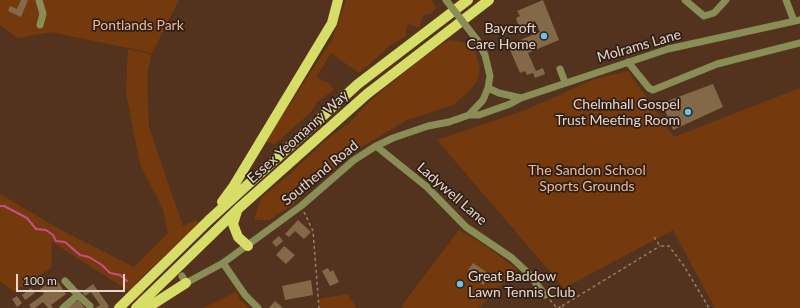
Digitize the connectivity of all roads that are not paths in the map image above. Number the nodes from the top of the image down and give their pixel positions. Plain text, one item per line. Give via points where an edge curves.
1 (39, 0) edge
2 (338, 0) edge
3 (446, 0) edge
4 (468, 0) edge
5 (489, 0) edge
6 (685, 0) edge
7 (786, 0) edge
8 (724, 2) edge
9 (797, 20) edge
10 (40, 25) dead end
11 (800, 43) edge
12 (628, 62) junction
13 (560, 69) dead end
14 (565, 82) junction
15 (488, 88) junction
16 (521, 98) junction
17 (469, 115) junction
18 (376, 146) junction
19 (238, 209) junction
20 (209, 220) junction
21 (248, 246) junction
22 (223, 263) junction
23 (184, 280) joint
24 (65, 281) dead end
25 (78, 295) junction
26 (545, 296) road end
27 (90, 306) dead end
28 (63, 308) edge
29 (119, 308) edge
30 (136, 308) edge
31 (147, 308) edge
32 (258, 308) edge

1 - 10 street via 43,14
2 - 20 main road via 332,23 233,186
3 - 15 street, Southend Road, bridge via 477,40 489,65
4 - 20 main road, Essex Yeomanry Way via 358,84
5 - 19 main road, Essex Yeomanry Way via 367,94
6 - 8 street via 704,16 714,13
7 - 9 street
9 - 12 street, Molrams Lane via 668,49
11 - 12 street via 717,64 654,90 649,88
12 - 14 street, Molrams Lane
13 - 14 street
14 - 16 street, Molrams Lane
15 - 16 street
15 - 17 street, Southend Road via 483,100
16 - 17 street, Molrams Lane via 479,115
17 - 18 street, Southend Road via 421,128
18 - 21 street, Southend Road via 354,160 301,206
18 - 26 street, Ladywell Lane via 427,187 466,227 512,258 529,274
19 - 21 main road via 233,224 238,237
19 - 30 main road, Essex Yeomanry Way
20 - 29 main road
21 - 22 street, Southend Road
22 - 23 street, Southend Road
22 - 32 street via 245,295
23 - 31 main road
24 - 25 street
25 - 27 street
25 - 28 street

